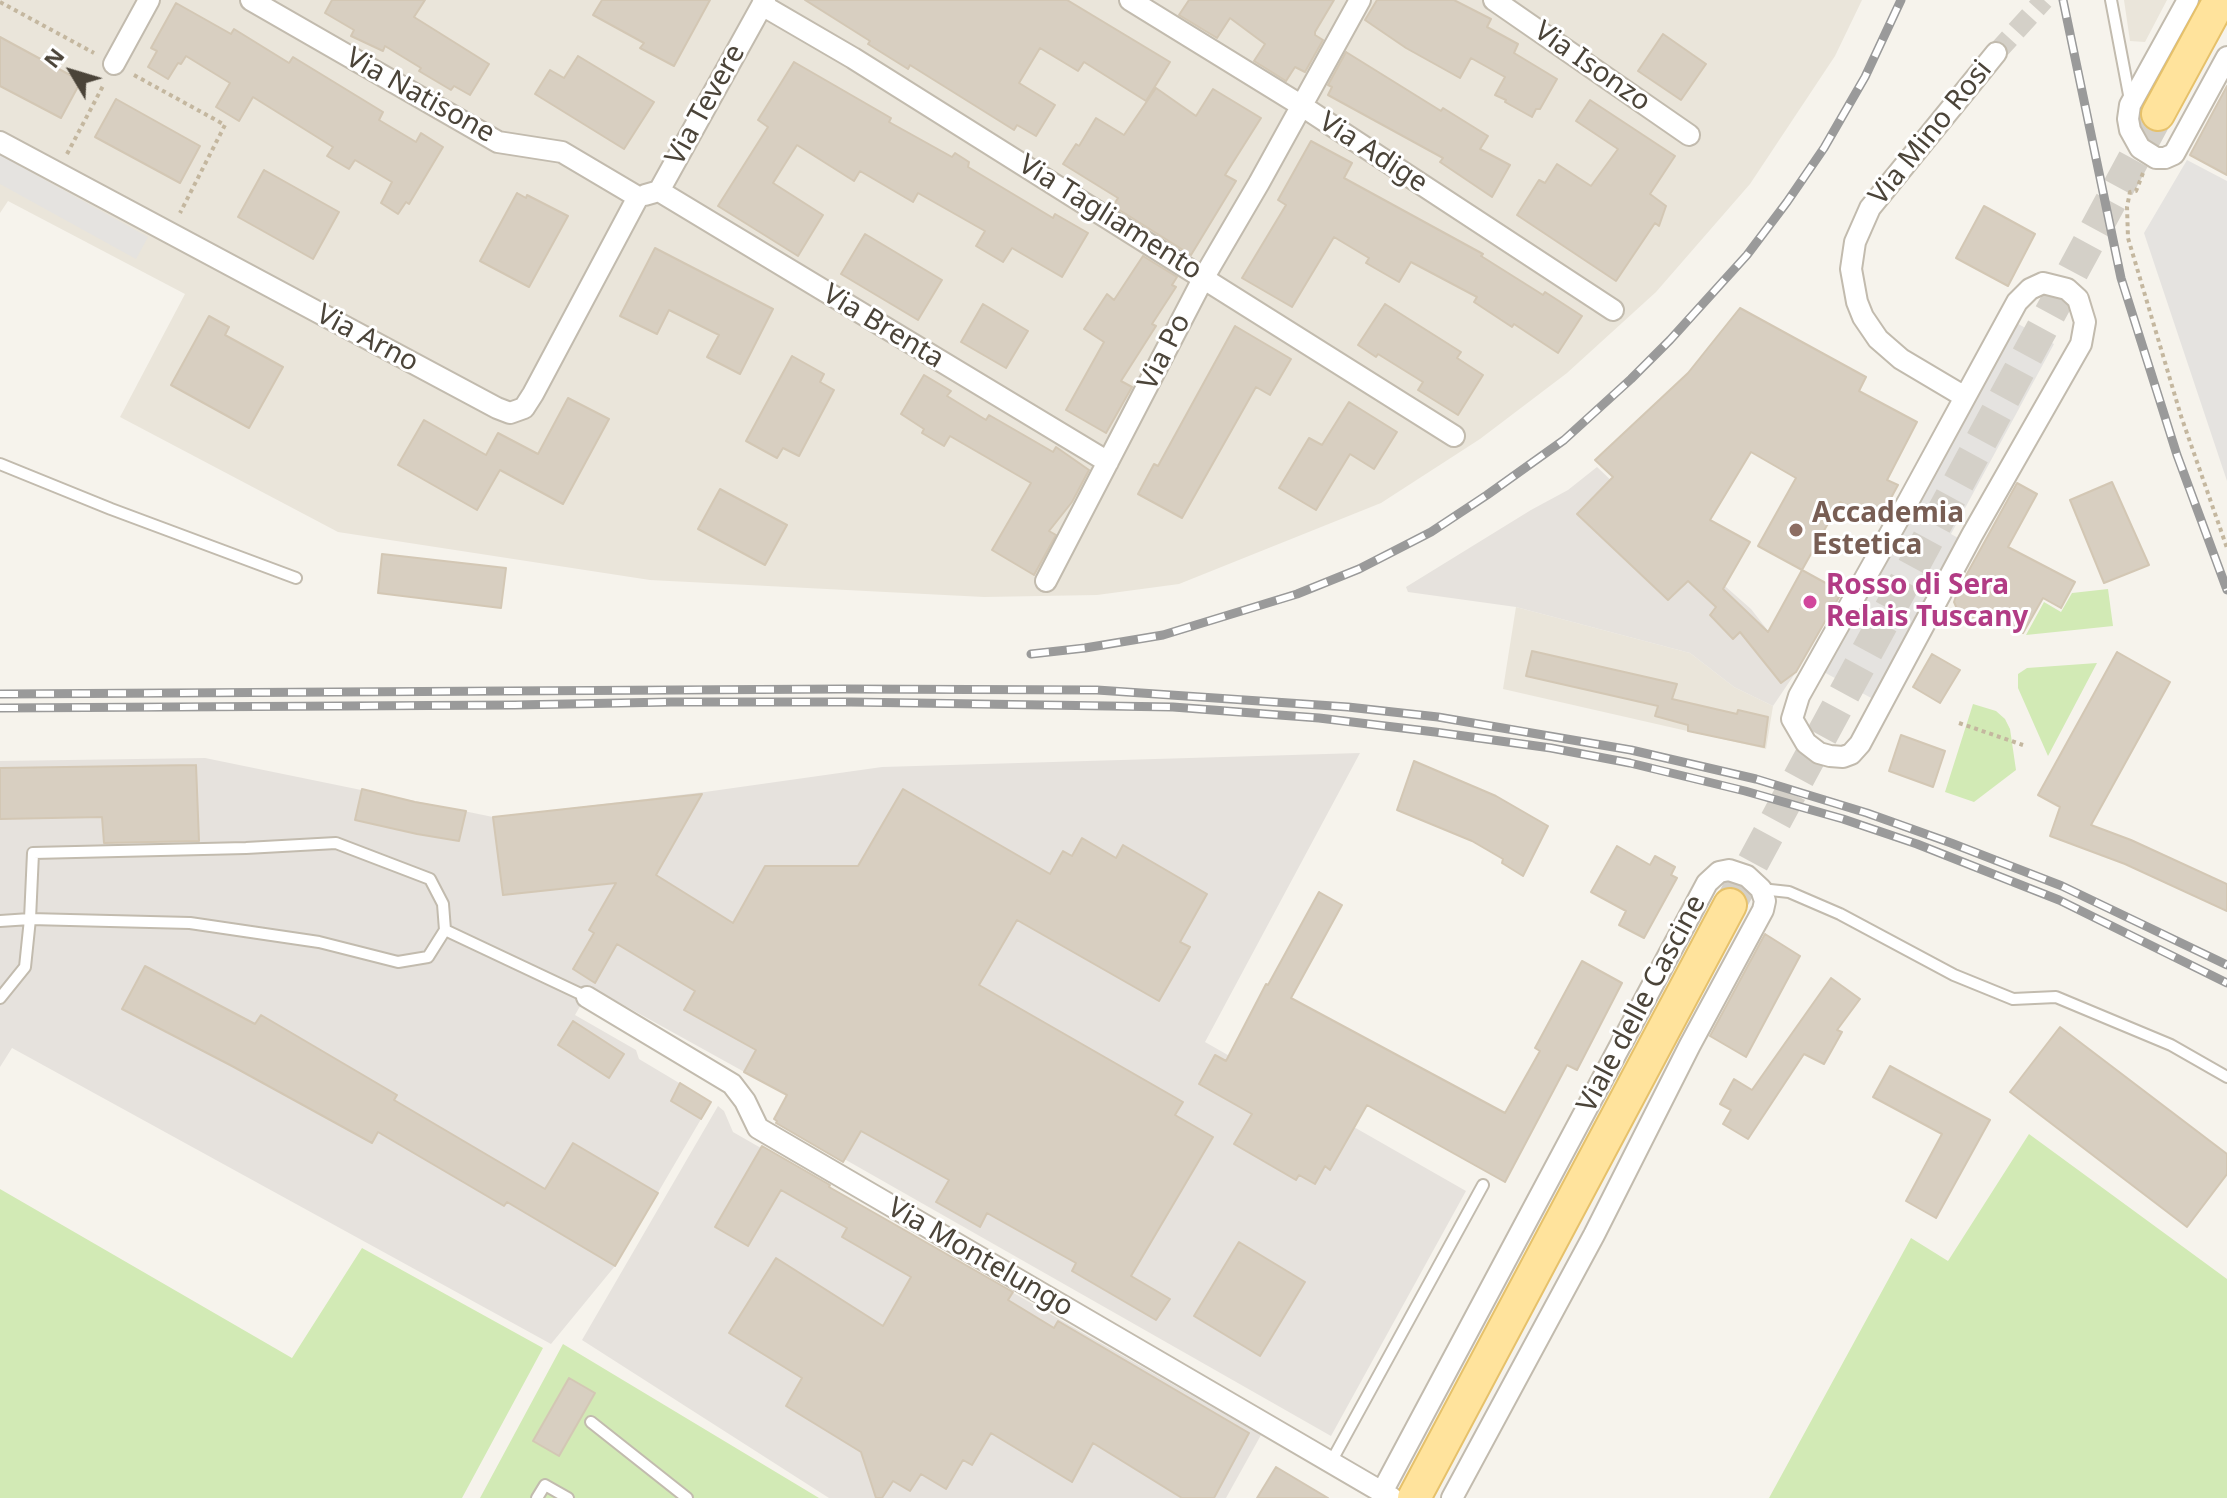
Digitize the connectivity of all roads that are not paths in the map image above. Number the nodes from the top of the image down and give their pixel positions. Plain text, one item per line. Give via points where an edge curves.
1 (149, 0) edge
2 (251, 0) edge
3 (1130, 0) edge
4 (1360, 0) edge
5 (1494, 0) edge
6 (2111, 0) edge
7 (2188, 0) edge
8 (2220, 0) edge
9 (763, 2) edge
10 (1996, 53) tunnel mouth
11 (2227, 57) edge
12 (114, 64) road end
13 (1302, 106) junction
14 (2144, 109) junction
15 (1689, 135) dead end
16 (0, 142) edge
17 (659, 191) junction
18 (638, 197) junction
19 (1204, 277) junction
20 (1613, 310) dead end
21 (1965, 397) junction
22 (1454, 436) dead end
23 (1108, 462) junction
24 (0, 464) edge
25 (296, 578) dead end
26 (1046, 581) dead end
27 (1761, 889) junction
28 (1730, 905) tunnel mouth
29 (30, 919) junction
30 (0, 921) edge
31 (445, 930) junction
32 (587, 997) joint
33 (0, 998) edge
34 (2227, 1077) edge
35 (1483, 1185) dead end
36 (591, 1422) dead end
37 (1331, 1462) junction
38 (1387, 1495) edge
39 (537, 1498) edge
40 (568, 1498) edge
41 (687, 1498) edge
42 (1414, 1498) edge
43 (1452, 1498) edge

1 - 12 street
2 - 18 street, Via Natisone via 498,142 562,152
3 - 13 street, Via Adige
4 - 13 street, Via Po
5 - 15 street, Via Isonzo
6 - 14 lane
7 - 14 street
8 - 14 main road
9 - 17 street, Via Tevere
9 - 19 street, Via Tagliamento
10 - 21 street, Via Mino Rosi via 1870,208 1855,242 1851,269 1857,302 1878,339
11 - 14 street via 2174,154 2165,158 2140,148 2128,119
13 - 19 street, Via Po
13 - 20 street, Via Adige
16 - 18 street, Via Arno via 510,413 524,408 533,394
17 - 18 street, Via Tevere
17 - 23 street, Via Brenta
19 - 22 street, Via Tagliamento
19 - 23 street, Via Po
21 - 21 street via 1794,707 1792,719 1800,735 1819,753 1843,757 1860,744 2081,344 2085,322 2072,292 2043,283 2025,293
23 - 26 street, Via Po
24 - 25 lane
27 - 34 lane via 1789,892 1840,914 1954,975 2013,999 2056,997 2171,1045
27 - 38 street, Viale delle Cascine via 1747,876 1729,870 1707,883
27 - 43 street via 1763,910
28 - 42 main road, Viale delle Cascine
29 - 30 lane
29 - 31 lane via 190,923 319,942 398,962 428,957
29 - 31 lane via 33,853 336,843 430,879 443,904
29 - 33 lane via 25,967
31 - 32 lane
32 - 37 street, Via Montelungo via 732,1084 758,1128
35 - 37 lane
36 - 41 lane
37 - 38 street, Via Montelungo
39 - 40 lane via 545,1485

